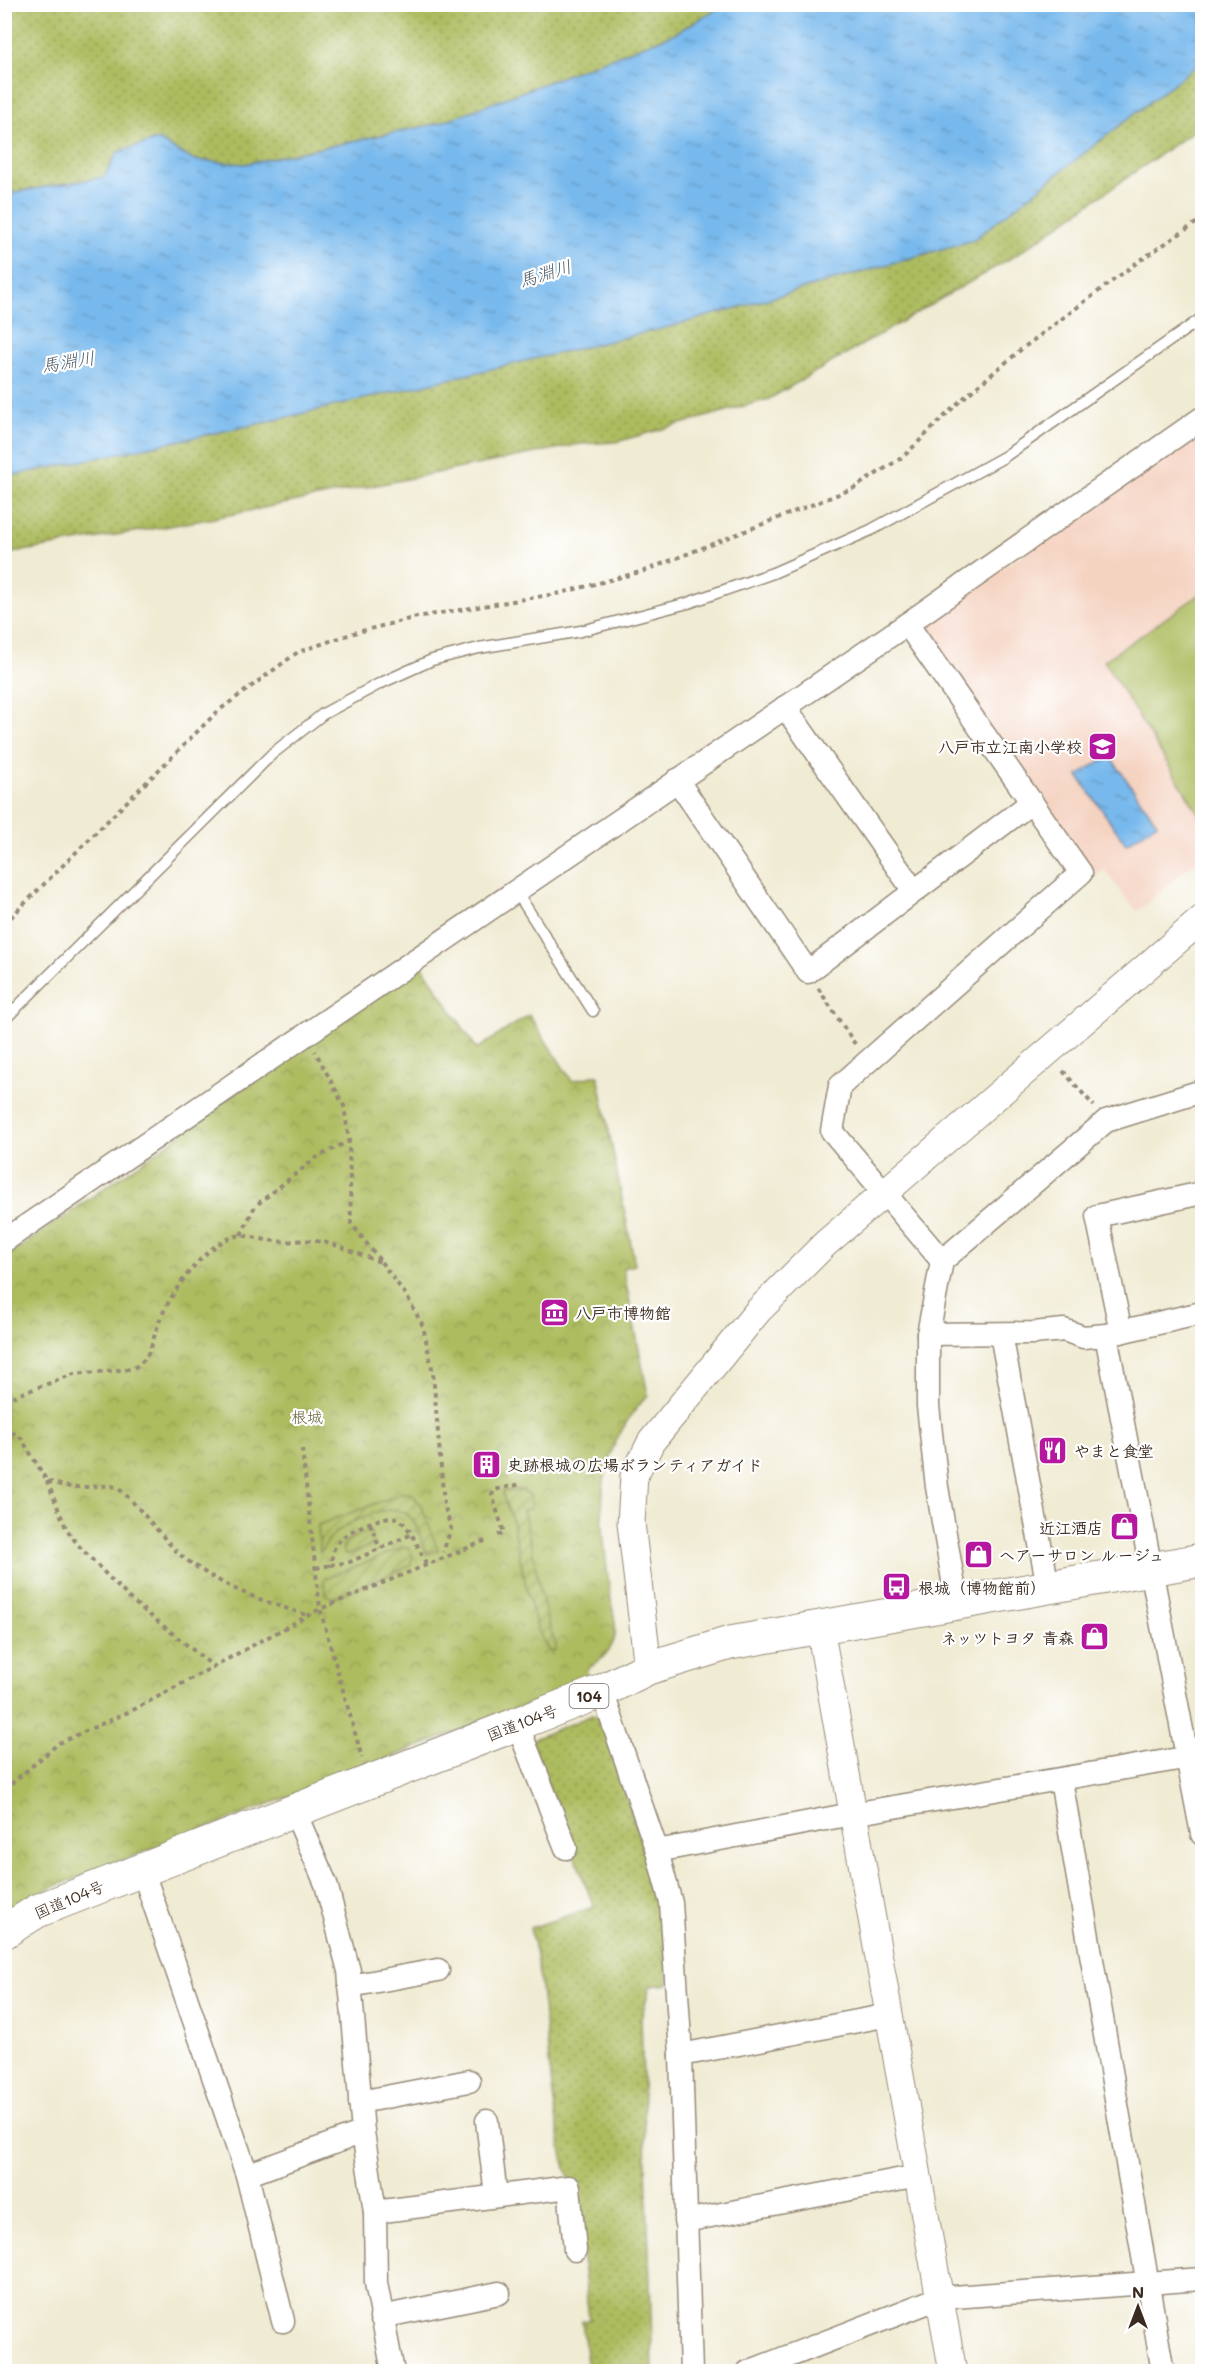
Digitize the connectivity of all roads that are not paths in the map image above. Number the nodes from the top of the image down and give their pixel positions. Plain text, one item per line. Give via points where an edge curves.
1 (1203, 318) edge
2 (1203, 418) edge
3 (907, 624) junction
4 (785, 707) junction
5 (677, 780) junction
6 (1032, 802) junction
7 (516, 891) junction
8 (914, 891) junction
9 (1203, 919) edge
10 (593, 1011) dead end
11 (4, 1020) edge
12 (1203, 1091) edge
13 (883, 1192) junction
14 (1203, 1193) edge
15 (4, 1241) edge
16 (942, 1261) junction
17 (1203, 1313) edge
18 (1114, 1333) junction
19 (928, 1334) junction
20 (1001, 1334) junction
21 (1203, 1560) edge
22 (1151, 1569) junction
23 (1048, 1587) junction
24 (957, 1604) junction
25 (820, 1628) junction
26 (648, 1668) junction
27 (602, 1691) junction
28 (517, 1724) junction
29 (1195, 1757) edge
30 (1061, 1780) junction
31 (294, 1810) junction
32 (852, 1814) junction
33 (1203, 1834) edge
34 (566, 1848) dead end
35 (657, 1851) junction
36 (142, 1869) junction
37 (4, 1932) edge
38 (438, 1970) dead end
39 (350, 1986) junction
40 (888, 2015) junction
41 (681, 2055) junction
42 (469, 2081) dead end
43 (360, 2102) junction
44 (487, 2121) dead end
45 (363, 2132) junction
46 (248, 2175) junction
47 (918, 2176) junction
48 (496, 2196) junction
49 (375, 2212) junction
50 (685, 2221) junction
51 (575, 2250) dead end
52 (1203, 2279) edge
53 (1147, 2283) junction
54 (499, 2293) dead end
55 (939, 2298) junction
56 (381, 2317) junction
57 (283, 2321) dead end
58 (393, 2372) edge
59 (691, 2372) edge
60 (748, 2372) edge
61 (953, 2372) edge
62 (1163, 2372) edge

1 - 11 lane via 1004,457 871,530 773,573 688,603 580,631 432,660 324,714 272,754
2 - 3 street
3 - 4 street
3 - 6 street
4 - 5 street
4 - 8 street
5 - 7 street
5 - 8 street via 808,972
6 - 8 street
6 - 13 street via 1081,873 840,1086 832,1131
7 - 10 lane
7 - 15 street
9 - 13 street
12 - 16 street via 1106,1121
13 - 16 street
13 - 26 street via 758,1311 651,1442 634,1476 632,1523
14 - 18 street via 1097,1216
16 - 19 street
17 - 18 street
18 - 20 street via 1083,1337 1064,1330
18 - 22 street
19 - 20 street
19 - 24 street via 928,1406 935,1476
20 - 23 street
21 - 22 highway, 国道104号 / 104
22 - 23 highway, 国道104号 / 104
22 - 29 street
23 - 24 highway, 国道104号 / 104
24 - 25 highway, 国道104号 / 104
25 - 26 highway, 国道104号 / 104 via 730,1644
25 - 32 street
26 - 27 highway, 国道104号 / 104
27 - 28 highway, 国道104号 / 104
27 - 35 street
28 - 31 highway, 国道104号 / 104
28 - 34 street
29 - 30 street
29 - 33 street
30 - 32 street
30 - 53 street
31 - 36 highway, 国道104号 / 104
31 - 39 street via 326,1884
32 - 35 street
32 - 40 street
35 - 41 street via 671,1904
36 - 37 highway, 国道104号 / 104 via 37,1911
36 - 46 street
38 - 39 street
39 - 43 street
40 - 41 street
40 - 47 street
41 - 50 street
42 - 43 street
43 - 45 street
44 - 48 street
45 - 46 street
45 - 49 street
46 - 57 street
47 - 50 street
47 - 55 street
48 - 49 street
48 - 51 street via 569,2187
49 - 56 street via 376,2283
50 - 59 street
52 - 53 street
53 - 55 street
53 - 62 street
54 - 56 street
55 - 60 street
55 - 61 street
56 - 58 street

